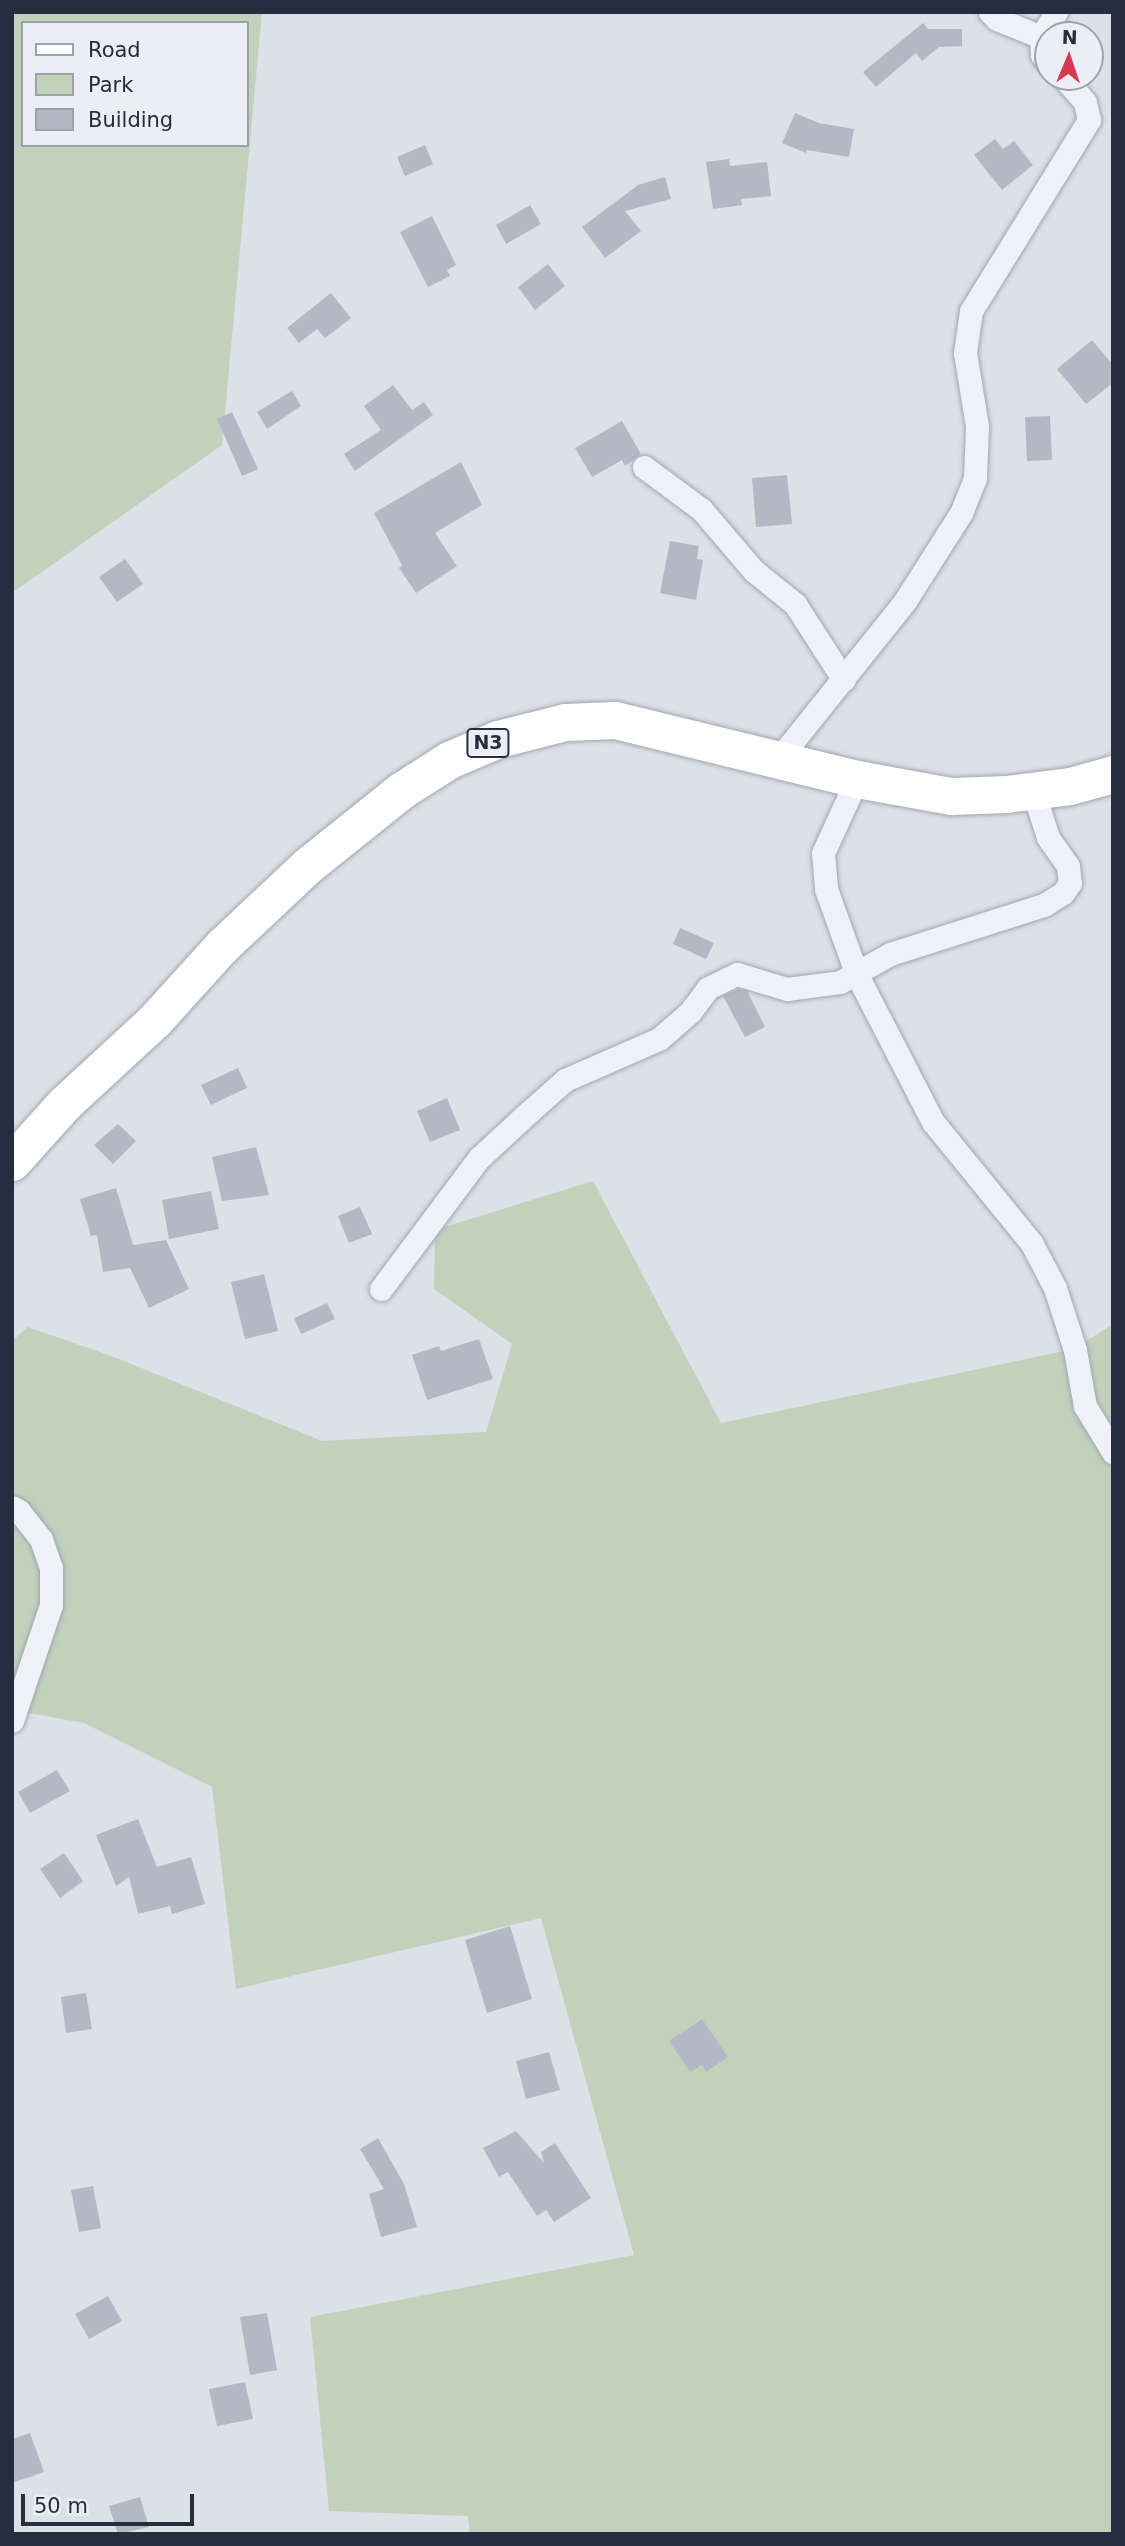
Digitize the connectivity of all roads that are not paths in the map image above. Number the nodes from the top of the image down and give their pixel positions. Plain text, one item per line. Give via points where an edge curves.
1 (990, 12) edge
2 (1034, 34) edge
3 (1075, 91) edge
4 (644, 467) dead end
5 (844, 680) junction
6 (777, 761) junction
7 (1113, 774) edge
8 (857, 779) junction
9 (1033, 791) junction
10 (857, 975) junction
11 (12, 1162) edge
12 (381, 1289) dead end
13 (1113, 1452) edge
14 (12, 1507) edge
15 (12, 1721) edge

1 - 2 street
3 - 5 street via 1085,102 1089,120 971,310 965,353 976,426 975,478 961,513 905,601
4 - 5 street via 701,509 754,571 795,604
5 - 6 street
6 - 8 main road, N3
6 - 11 main road, N3 via 615,720 538,727 449,760 402,790 307,866 223,945 154,1021 64,1104
7 - 9 main road, N3
8 - 9 main road, N3 via 951,796
8 - 10 street via 823,853 826,889
9 - 10 street via 1048,837 1068,866 1070,883 1063,893 1044,905 890,954
10 - 12 street via 817,988 786,989 737,974 708,988 659,1040 565,1080 480,1158
10 - 13 street via 933,1122 1032,1244 1055,1288 1075,1350 1085,1406
14 - 15 street via 41,1539 51,1568 51,1605

